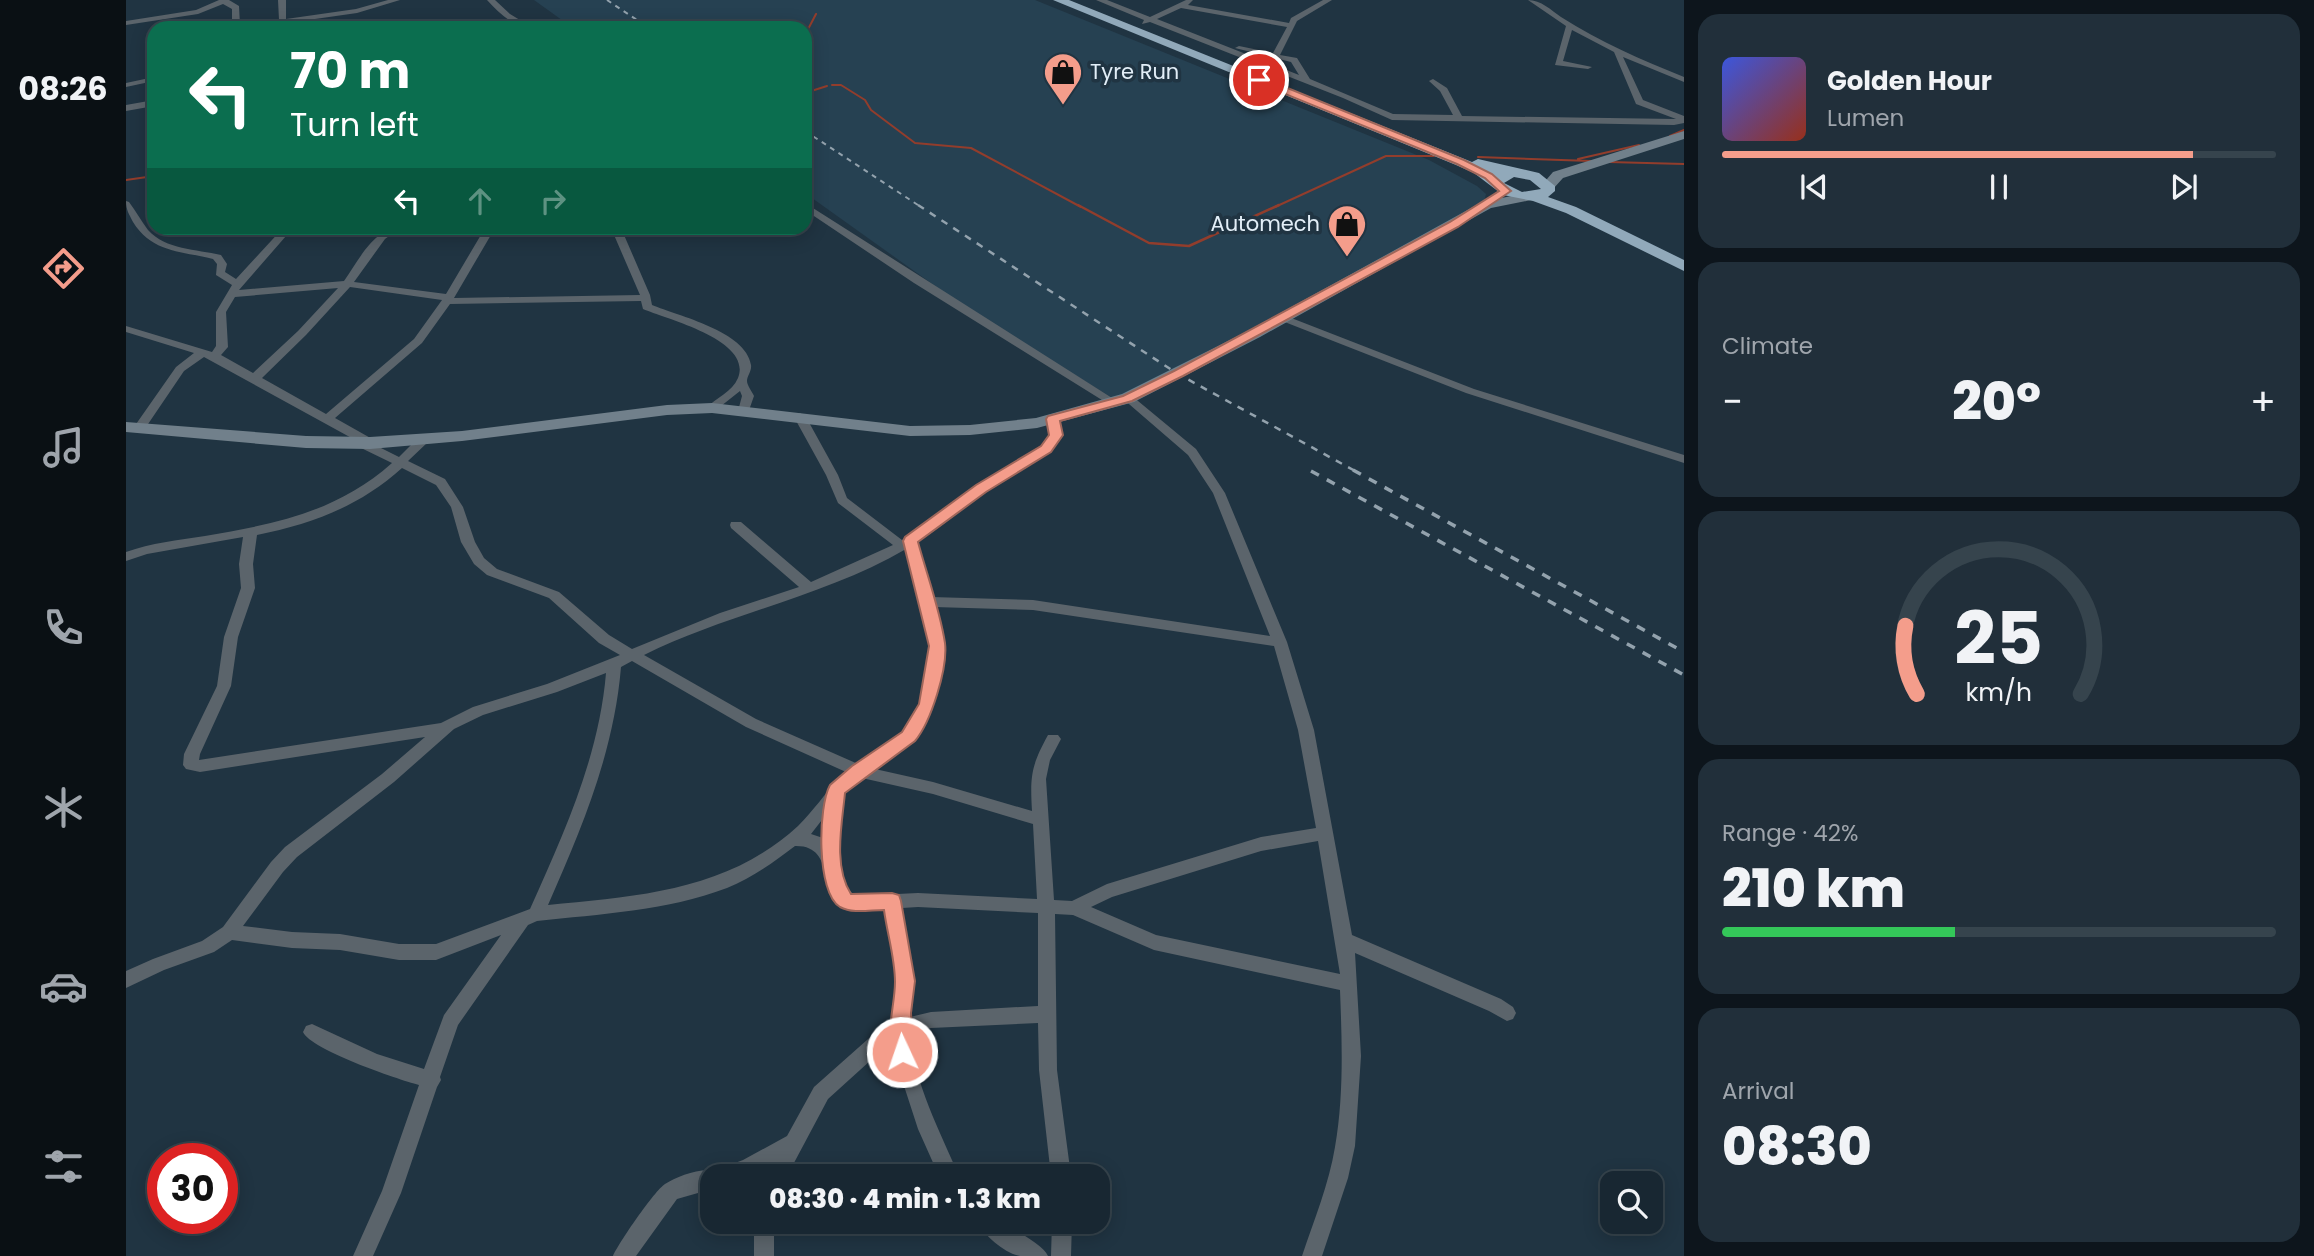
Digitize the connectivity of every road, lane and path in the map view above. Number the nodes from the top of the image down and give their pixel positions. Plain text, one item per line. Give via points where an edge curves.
1 (282, 0) edge
2 (396, 0) edge
3 (491, 0) edge
4 (1059, 0) edge
5 (1074, 0) edge
6 (1100, 0) edge
7 (1191, 0) edge
8 (1328, 0) edge
9 (1532, 0) edge
10 (225, 1) edge
11 (1183, 6) junction
12 (126, 21) edge
13 (237, 21) edge
14 (283, 21) edge
15 (308, 21) edge
16 (516, 21) edge
17 (1150, 21) junction
18 (1289, 26) junction
19 (1132, 27) junction
20 (1569, 27) junction
21 (1565, 40) junction
22 (1203, 41) junction
23 (1595, 42) junction
24 (1617, 53) junction
25 (1276, 55) junction
26 (1588, 67) dead end
27 (147, 80) edge
28 (1684, 80) edge
29 (1307, 81) junction
30 (1433, 81) dead end
31 (126, 85) edge
32 (147, 104) edge
33 (126, 107) edge
34 (1459, 119) junction
35 (1684, 119) edge
36 (1684, 135) edge
37 (1570, 170) junction
38 (1519, 174) junction
39 (1549, 187) junction
40 (1501, 188) junction
41 (1530, 197) junction
42 (126, 204) edge
43 (1487, 205) junction
44 (812, 211) edge
45 (147, 233) edge
46 (149, 235) edge
47 (282, 235) edge
48 (384, 235) edge
49 (486, 235) edge
50 (618, 235) edge
51 (1684, 259) edge
52 (1684, 266) edge
53 (347, 284) junction
54 (234, 289) junction
55 (646, 298) junction
56 (448, 299) junction
57 (1281, 317) junction
58 (126, 329) edge
59 (208, 354) junction
60 (256, 377) junction
61 (742, 382) junction
62 (1121, 401) junction
63 (712, 408) junction
64 (744, 411) junction
65 (800, 417) junction
66 (328, 418) junction
67 (1053, 419) junction
68 (133, 427) edge
69 (424, 439) junction
70 (365, 443) junction
71 (1684, 459) edge
72 (400, 464) junction
73 (736, 525) dead end
74 (251, 530) junction
75 (906, 543) junction
76 (126, 557) edge
77 (809, 588) junction
78 (926, 602) junction
79 (1280, 642) junction
80 (632, 656) junction
81 (614, 664) junction
82 (442, 729) junction
83 (1053, 739) dead end
84 (858, 771) junction
85 (836, 790) junction
86 (1039, 818) junction
87 (1326, 833) junction
88 (794, 839) junction
89 (832, 865) junction
90 (892, 901) junction
91 (1046, 905) junction
92 (1074, 908) junction
93 (529, 917) junction
94 (229, 932) junction
95 (1344, 940) junction
96 (126, 979) edge
97 (1349, 984) junction
98 (1507, 1013) dead end
99 (1047, 1014) junction
100 (900, 1026) junction
101 (312, 1032) dead end
102 (432, 1080) junction
103 (792, 1143) junction
104 (754, 1164) edge
105 (782, 1164) edge
106 (944, 1164) edge
107 (1060, 1164) edge
108 (700, 1183) edge
109 (764, 1234) edge
110 (1003, 1234) edge
111 (1062, 1234) edge
112 (363, 1256) edge
113 (623, 1256) edge
114 (764, 1256) edge
115 (1038, 1256) edge
116 (1061, 1256) edge
117 (1312, 1256) edge

1 - 14 street
2 - 15 street
3 - 16 street
4 - 19 highway
5 - 19 highway
6 - 17 street
7 - 11 street
8 - 18 street
9 - 20 street
10 - 12 street via 181,16
10 - 13 street via 236,8
11 - 17 street
11 - 18 street
17 - 19 street
17 - 22 street
18 - 25 street
19 - 38 highway via 1466,159
19 - 40 highway via 1259,80 1270,93 1304,98 1461,162
20 - 21 street
20 - 23 street
21 - 23 street
21 - 26 street via 1558,63
22 - 25 street
22 - 29 street
23 - 24 street
24 - 28 street
24 - 35 street via 1639,103
25 - 29 street via 1296,61
27 - 31 street
29 - 34 street via 1392,117
30 - 34 street via 1444,90
32 - 33 street
34 - 35 street
36 - 37 street
37 - 38 street
37 - 39 street via 1551,180
38 - 39 highway via 1541,179
38 - 40 highway via 1499,177
39 - 41 highway via 1546,194
39 - 51 highway via 1565,201
40 - 41 highway
40 - 43 street
41 - 43 street
41 - 52 highway via 1572,210
42 - 45 street
43 - 57 street
44 - 62 street via 929,288
46 - 54 street via 177,251 217,257 222,264 220,273
47 - 54 street
48 - 53 street
49 - 56 street
50 - 55 street
53 - 54 street
53 - 56 street
53 - 60 street
54 - 59 street via 221,312 222,347
55 - 56 street
55 - 61 street via 647,307 732,345 745,357
56 - 66 street via 418,341
57 - 62 street
57 - 71 street via 1470,391
58 - 59 street
59 - 60 street
59 - 68 street via 180,369
60 - 66 street
61 - 63 street
61 - 64 street via 748,396
62 - 67 street
62 - 79 street via 1172,433 1204,468 1219,493
63 - 64 street
63 - 69 street
64 - 65 street
65 - 67 street via 879,429 940,431
65 - 75 street via 842,500
66 - 70 street
67 - 75 street via 1056,435 1046,449 971,495
68 - 70 street
69 - 70 street
69 - 72 street
70 - 72 street
72 - 74 street via 330,510
72 - 80 street via 431,475 448,490 468,542 484,566 554,595 604,639
73 - 77 street
74 - 76 street
74 - 82 street via 248,588 232,637 224,686 191,765
75 - 77 street
75 - 78 street
77 - 80 street via 725,615
78 - 79 street via 1033,605
78 - 84 street via 937,646 927,704 908,736
79 - 87 street via 1306,730
80 - 81 street
80 - 84 street via 751,723
81 - 82 street via 478,711
81 - 93 street via 613,700 603,746 569,837
82 - 94 street via 388,778 291,852
83 - 86 street via 1038,779
84 - 85 street
84 - 86 street
85 - 88 street
85 - 89 street
86 - 91 street
87 - 92 street via 1261,844 1107,891
87 - 95 street
88 - 89 street via 820,843
88 - 93 street via 723,882 690,892
89 - 90 street via 835,886 845,900
90 - 91 street
90 - 100 street via 905,981
91 - 92 street
91 - 99 street
92 - 97 street via 1154,942
93 - 94 street via 436,952 422,953
93 - 102 street via 450,1021
94 - 96 street via 215,944
95 - 97 street
95 - 98 street
97 - 117 street via 1352,1056 1345,1146
99 - 100 street via 941,1019
99 - 107 street via 1048,1070
100 - 103 street via 821,1093
100 - 106 street via 902,1052
101 - 102 street via 376,1065
102 - 112 street
103 - 104 street
103 - 105 street
108 - 113 street via 670,1192
109 - 114 street
110 - 115 street
111 - 116 street

